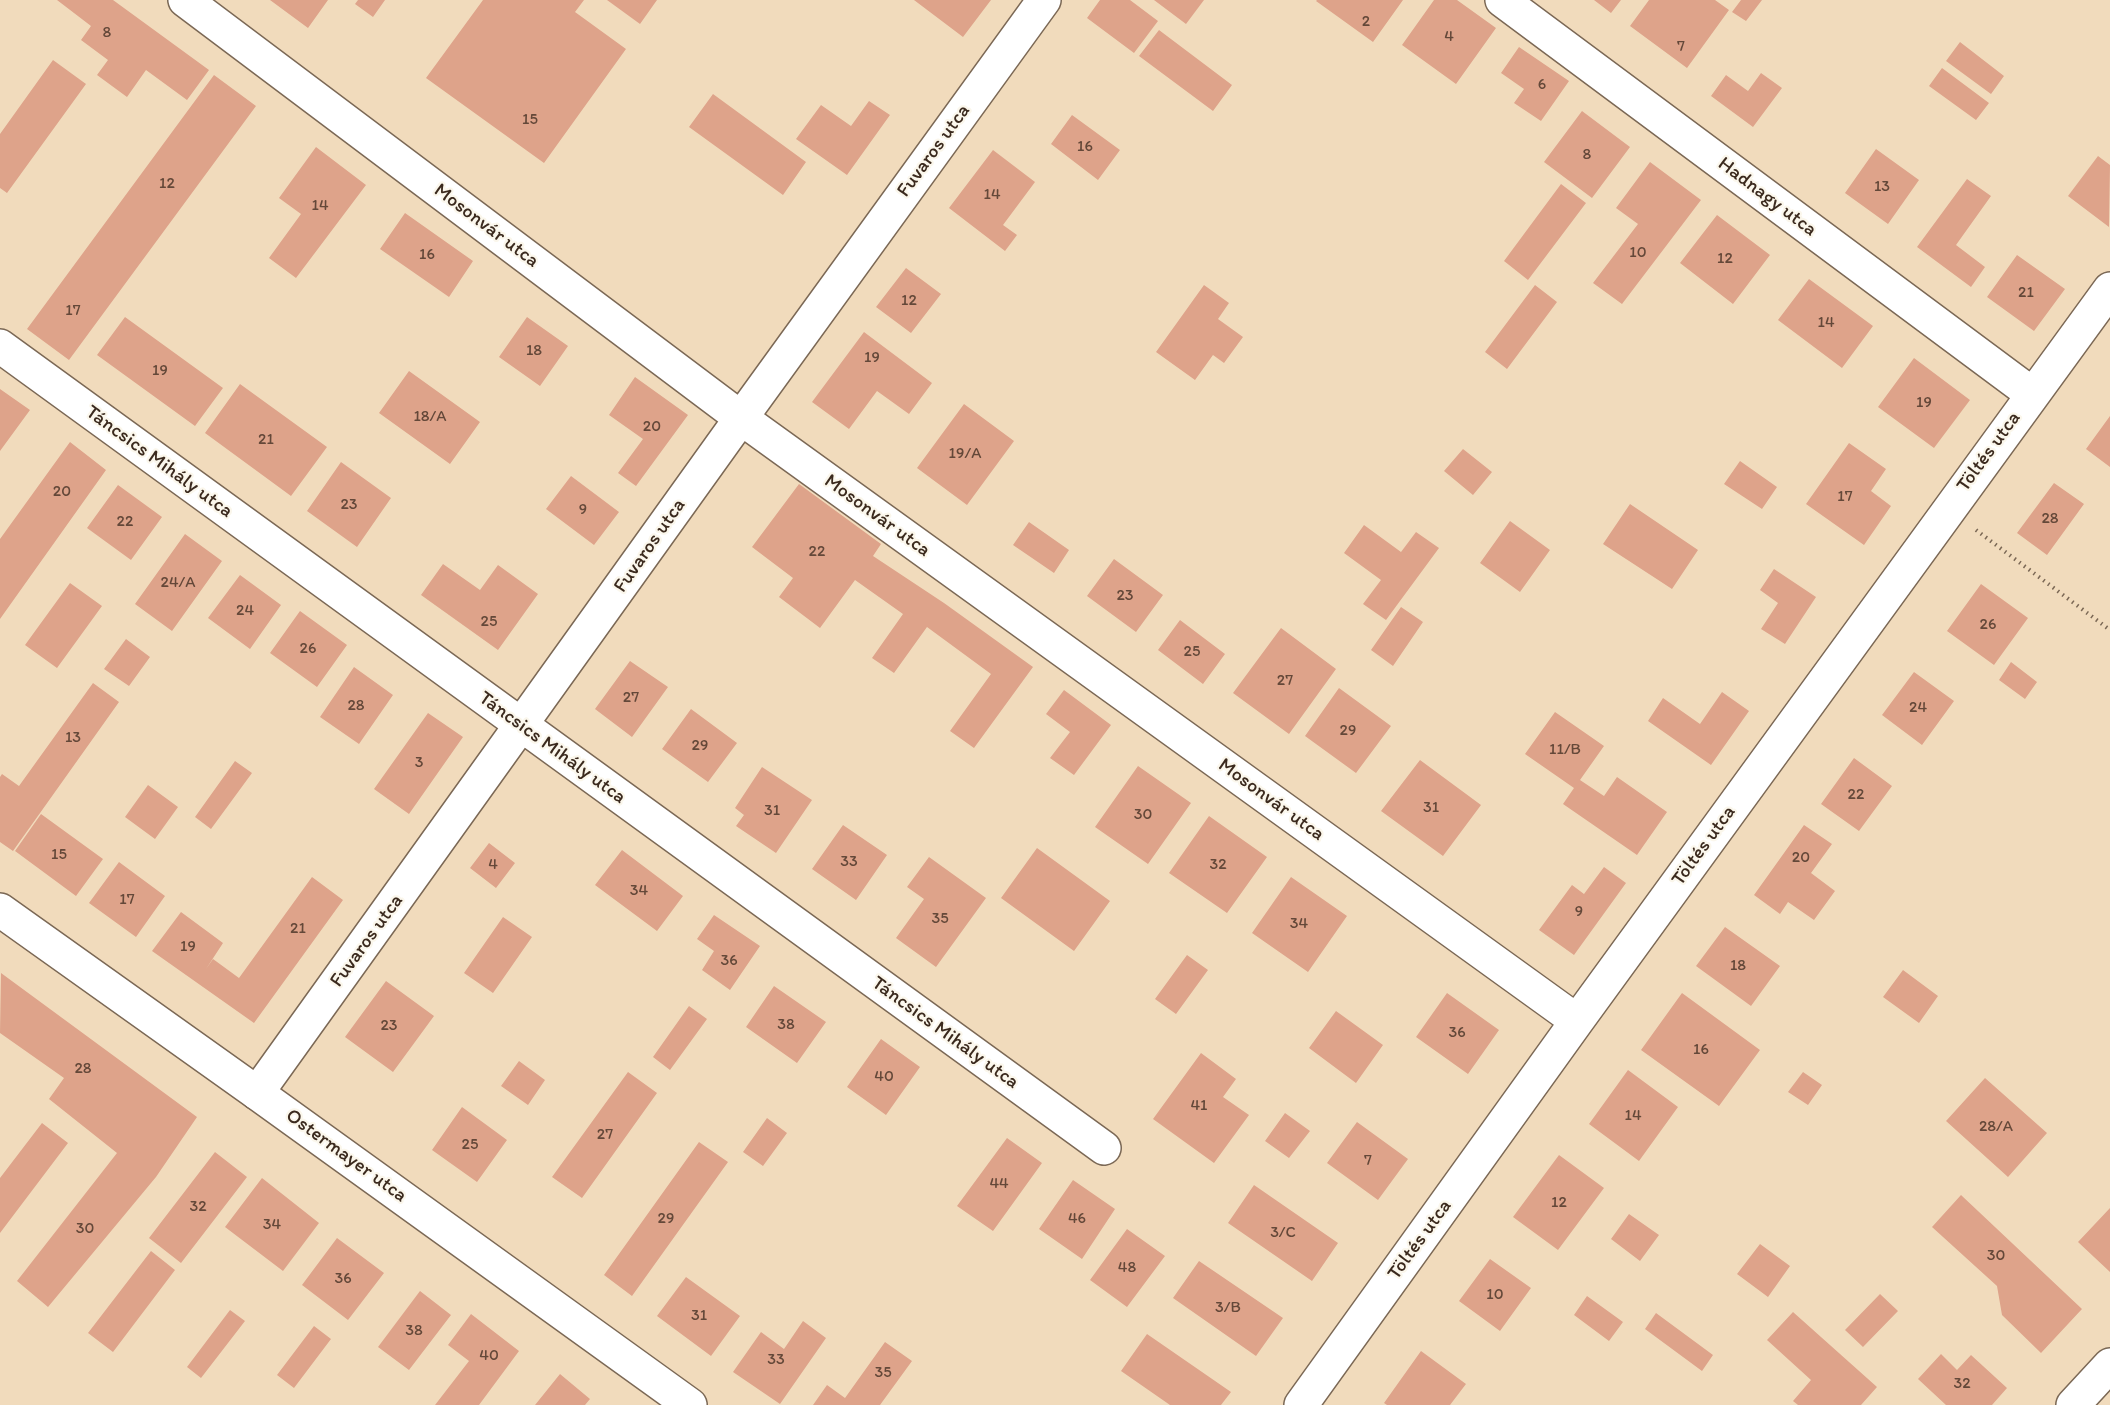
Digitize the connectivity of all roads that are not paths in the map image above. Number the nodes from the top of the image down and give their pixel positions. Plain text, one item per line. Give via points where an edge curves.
1 (1044, 0) edge
2 (1502, 0) edge
3 (196, 3) edge
4 (2110, 289) edge
5 (0, 346) edge
6 (2032, 394) junction
7 (741, 418) junction
8 (522, 726) junction
9 (0, 910) edge
10 (1577, 1021) junction
11 (257, 1093) junction
12 (1104, 1148) dead end
13 (2110, 1365) edge
14 (690, 1405) edge
15 (1301, 1405) edge
16 (2073, 1405) edge

1 - 7 street, Fuvaros utca
2 - 6 street, Hadnagy utca
3 - 7 street, Mosonvár utca
4 - 6 street, Töltés utca
5 - 8 street, Táncsics Mihály utca
6 - 10 street, Töltés utca
7 - 8 street, Fuvaros utca
7 - 10 street, Mosonvár utca
8 - 11 street, Fuvaros utca
8 - 12 street, Táncsics Mihály utca
9 - 11 street, Ostermayer utca
10 - 15 street, Töltés utca
11 - 14 street, Ostermayer utca
13 - 16 street

